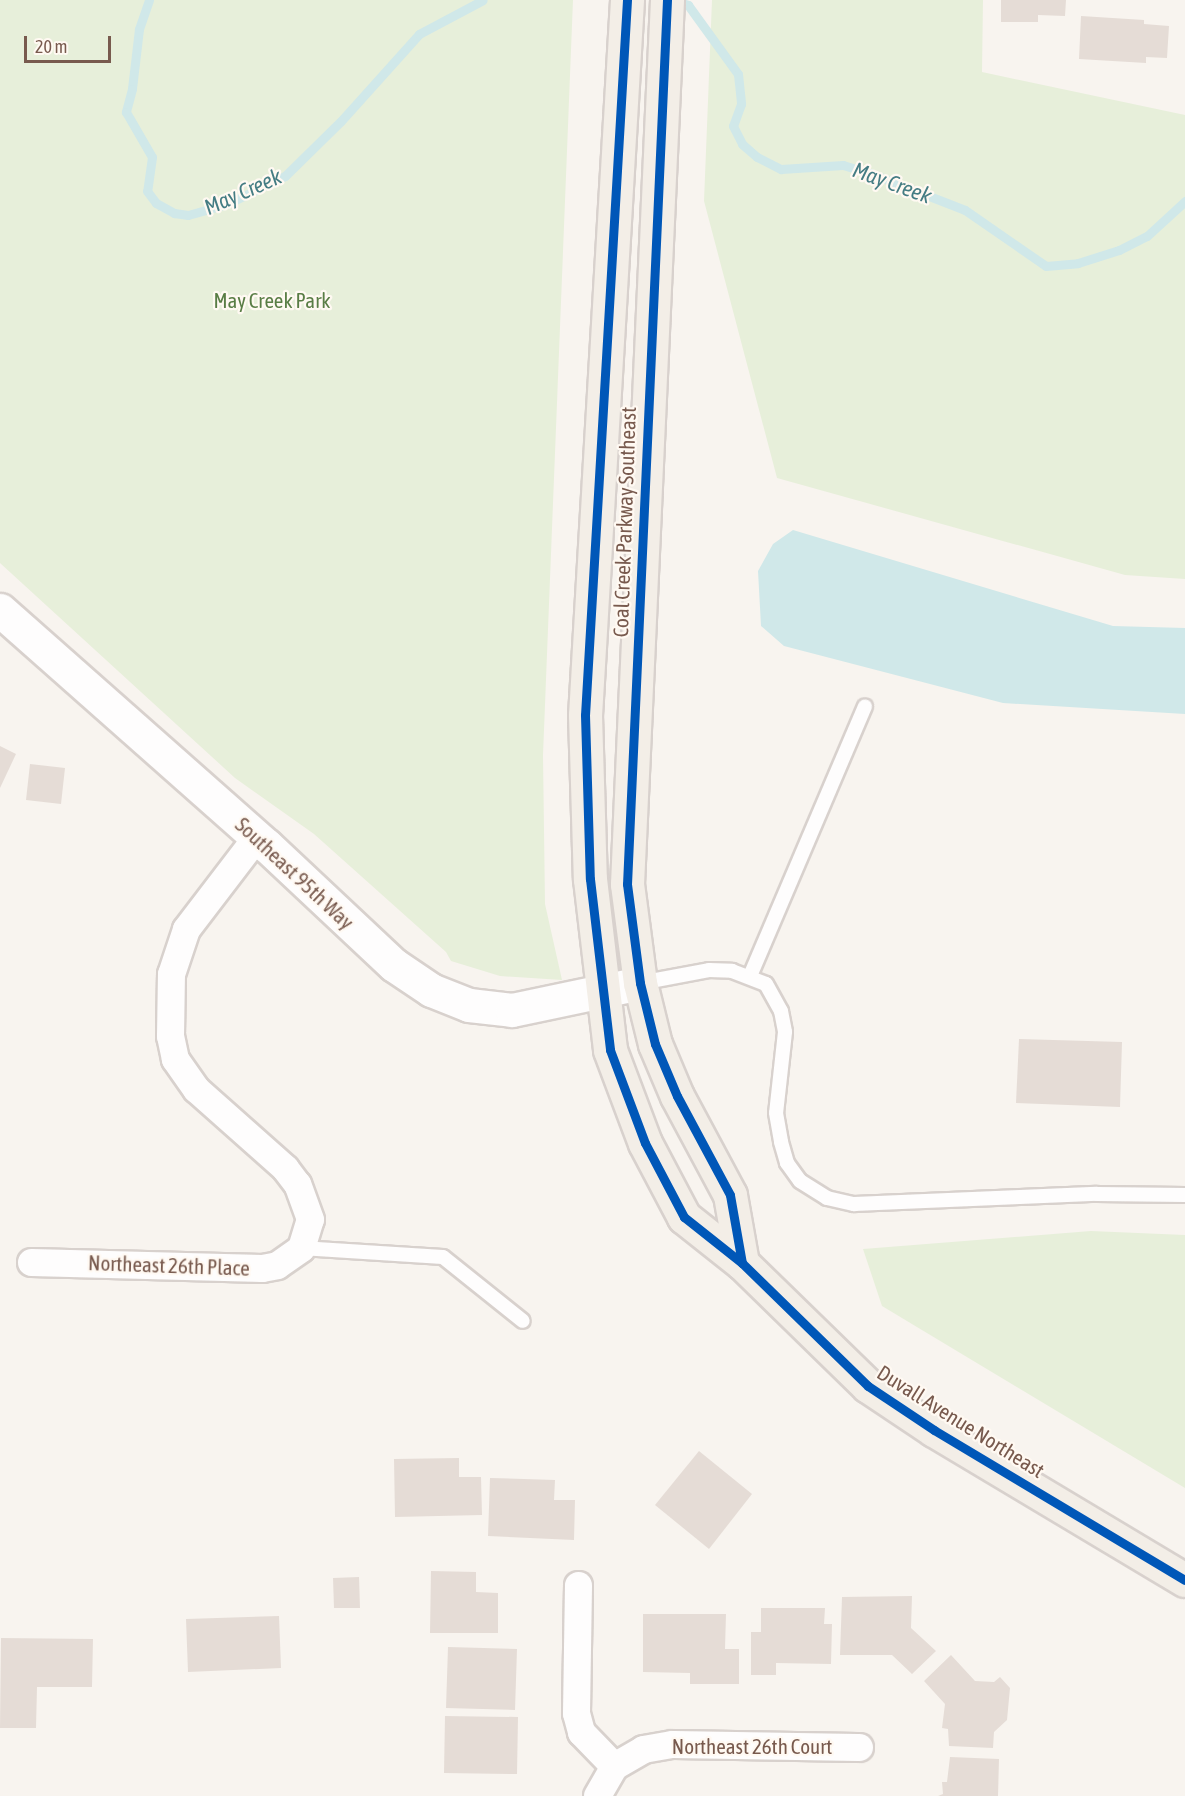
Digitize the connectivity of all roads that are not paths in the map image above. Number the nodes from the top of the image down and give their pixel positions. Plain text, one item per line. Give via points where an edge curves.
1 (627, 0) edge
2 (668, 0) edge
3 (0, 610) edge
4 (865, 707) dead end
5 (257, 836) junction
6 (750, 976) junction
7 (640, 983) junction
8 (601, 992) junction
9 (1185, 1195) edge
10 (301, 1248) junction
11 (31, 1262) dead end
12 (742, 1263) junction
13 (523, 1321) dead end
14 (1185, 1580) edge
15 (578, 1585) dead end
16 (859, 1747) dead end
17 (614, 1766) junction
18 (597, 1796) edge

1 - 8 main road, Coal Creek Parkway Southeast via 585,715 587,835
2 - 7 main road, Coal Creek Parkway Southeast via 627,884
3 - 5 street, Southeast 95th Way
4 - 6 lane
5 - 8 street, Southeast 95th Way via 394,965 431,990 469,1005 512,1010
5 - 10 street via 186,928 171,974 170,1036 176,1059 196,1089 285,1168 297,1185 310,1219
6 - 7 lane via 709,970
6 - 9 lane via 766,984 781,1011 783,1067 776,1113 787,1163 800,1181 827,1198 854,1204 1097,1194
7 - 8 street, Southeast 95th Way
7 - 12 main road, Coal Creek Parkway Southeast via 655,1044 677,1096 729,1195
8 - 12 main road, Duvall Avenue Northeast via 610,1050 650,1152 684,1217
10 - 11 street, Northeast 26th Place via 277,1265 262,1268
10 - 13 lane via 443,1257
12 - 14 main road, Duvall Avenue Northeast via 868,1386 934,1430
15 - 17 street via 576,1713 581,1732
16 - 17 street, Northeast 26th Court via 672,1744 644,1749
17 - 18 street

